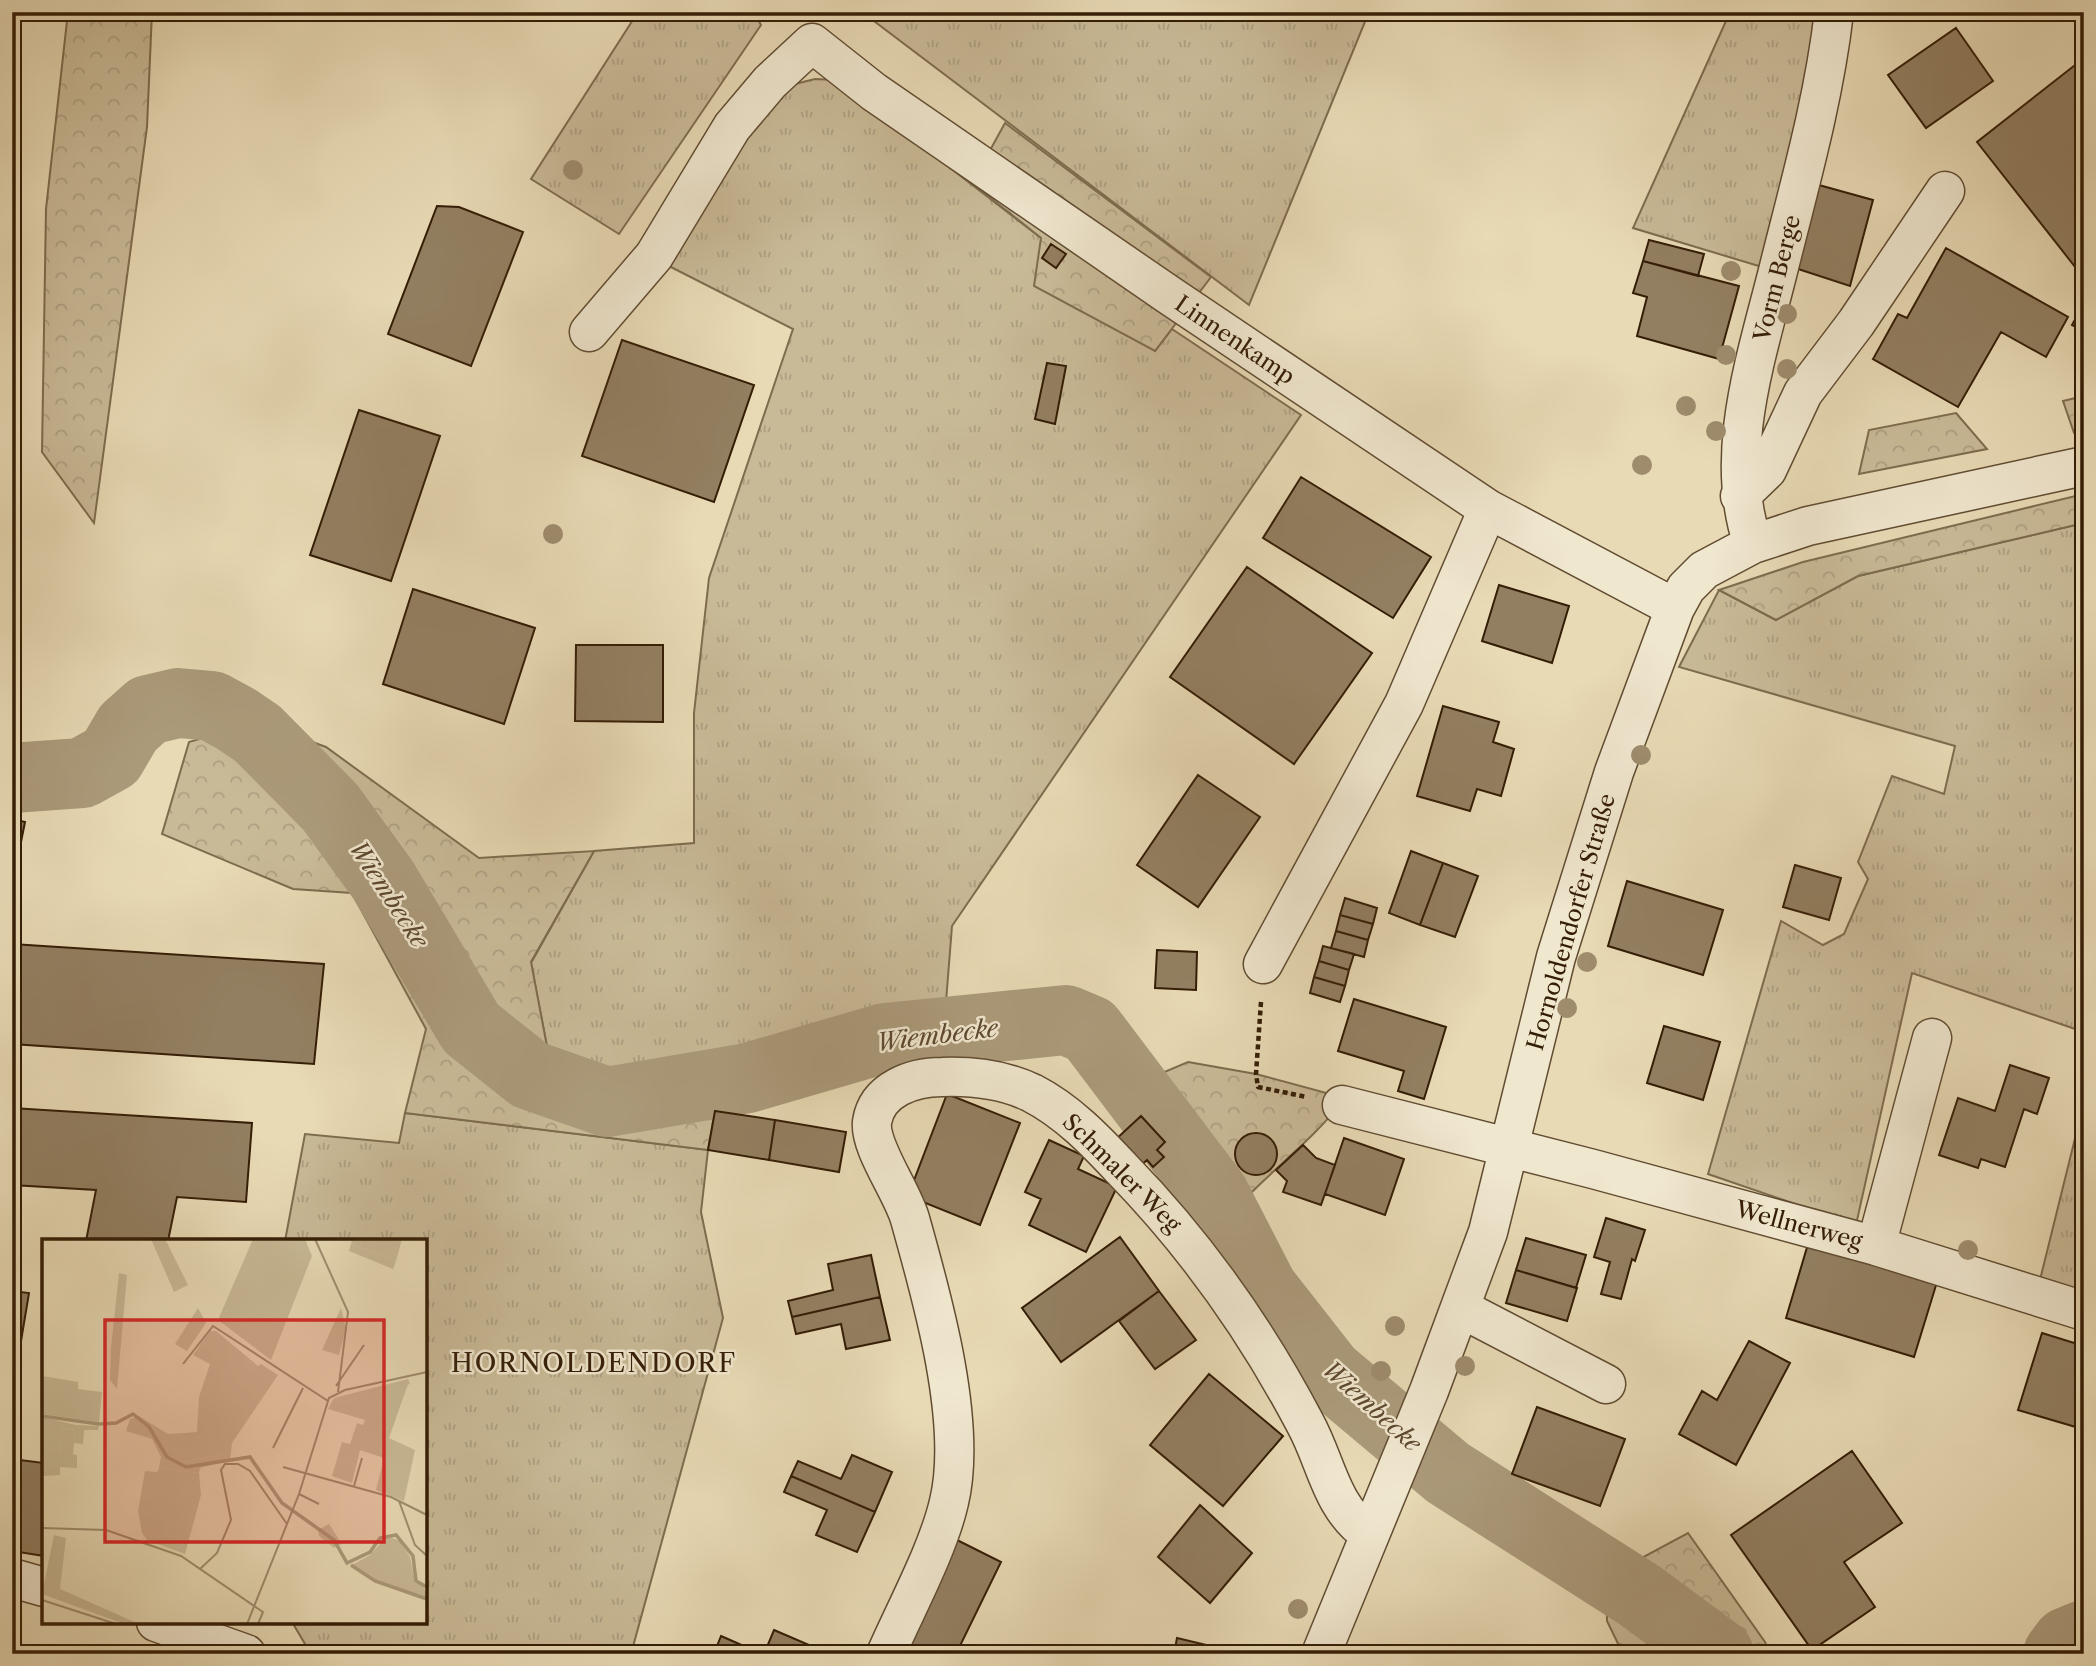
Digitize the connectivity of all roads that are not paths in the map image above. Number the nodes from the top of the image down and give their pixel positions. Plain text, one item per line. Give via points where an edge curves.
1 (1834, 12) edge
2 (1945, 191) dead end
3 (589, 332) dead end
4 (2084, 466) edge
5 (1740, 496) junction
6 (1488, 509) junction
7 (1752, 544) junction
8 (1675, 608) junction
9 (1263, 964) road end
10 (1932, 1038) dead end
11 (1342, 1105) road end
12 (1511, 1149) junction
13 (1875, 1246) junction
14 (1460, 1308) junction
15 (2084, 1311) edge
16 (1606, 1384) dead end
17 (1369, 1534) junction
18 (12, 1578) edge
19 (42, 1586) edge
20 (162, 1624) edge
21 (246, 1654) edge
22 (886, 1654) edge
23 (1321, 1654) edge

1 - 5 street, Vorm Berge via 1827,75 1741,440
2 - 5 street via 1804,394 1767,470
3 - 6 street, Linnenkamp via 654,256 732,127 770,82 812,43 874,92
4 - 7 street, Hornoldendorfer Straße via 1808,526
5 - 7 street, Vorm Berge
6 - 8 street, Linnenkamp
6 - 9 street via 1404,704
7 - 8 street, Hornoldendorfer Straße via 1704,570
8 - 12 street, Hornoldendorfer Straße via 1614,772 1556,957
10 - 13 street
11 - 12 street, Wellnerweg
12 - 13 street, Wellnerweg
12 - 14 street, Hornoldendorfer Straße
13 - 15 street, Wellnerweg
14 - 16 street
14 - 17 street, Hornoldendorfer Straße
17 - 22 street, Schmaler Weg via 1338,1504 1307,1425 1236,1304 1159,1207 1093,1139 1059,1109 1030,1092 979,1078 926,1077 889,1092 872,1118 872,1131 874,1145 906,1205 925,1279 950,1396 954,1472 942,1526
17 - 23 street, Hornoldendorfer Straße
18 - 19 street
20 - 21 street

